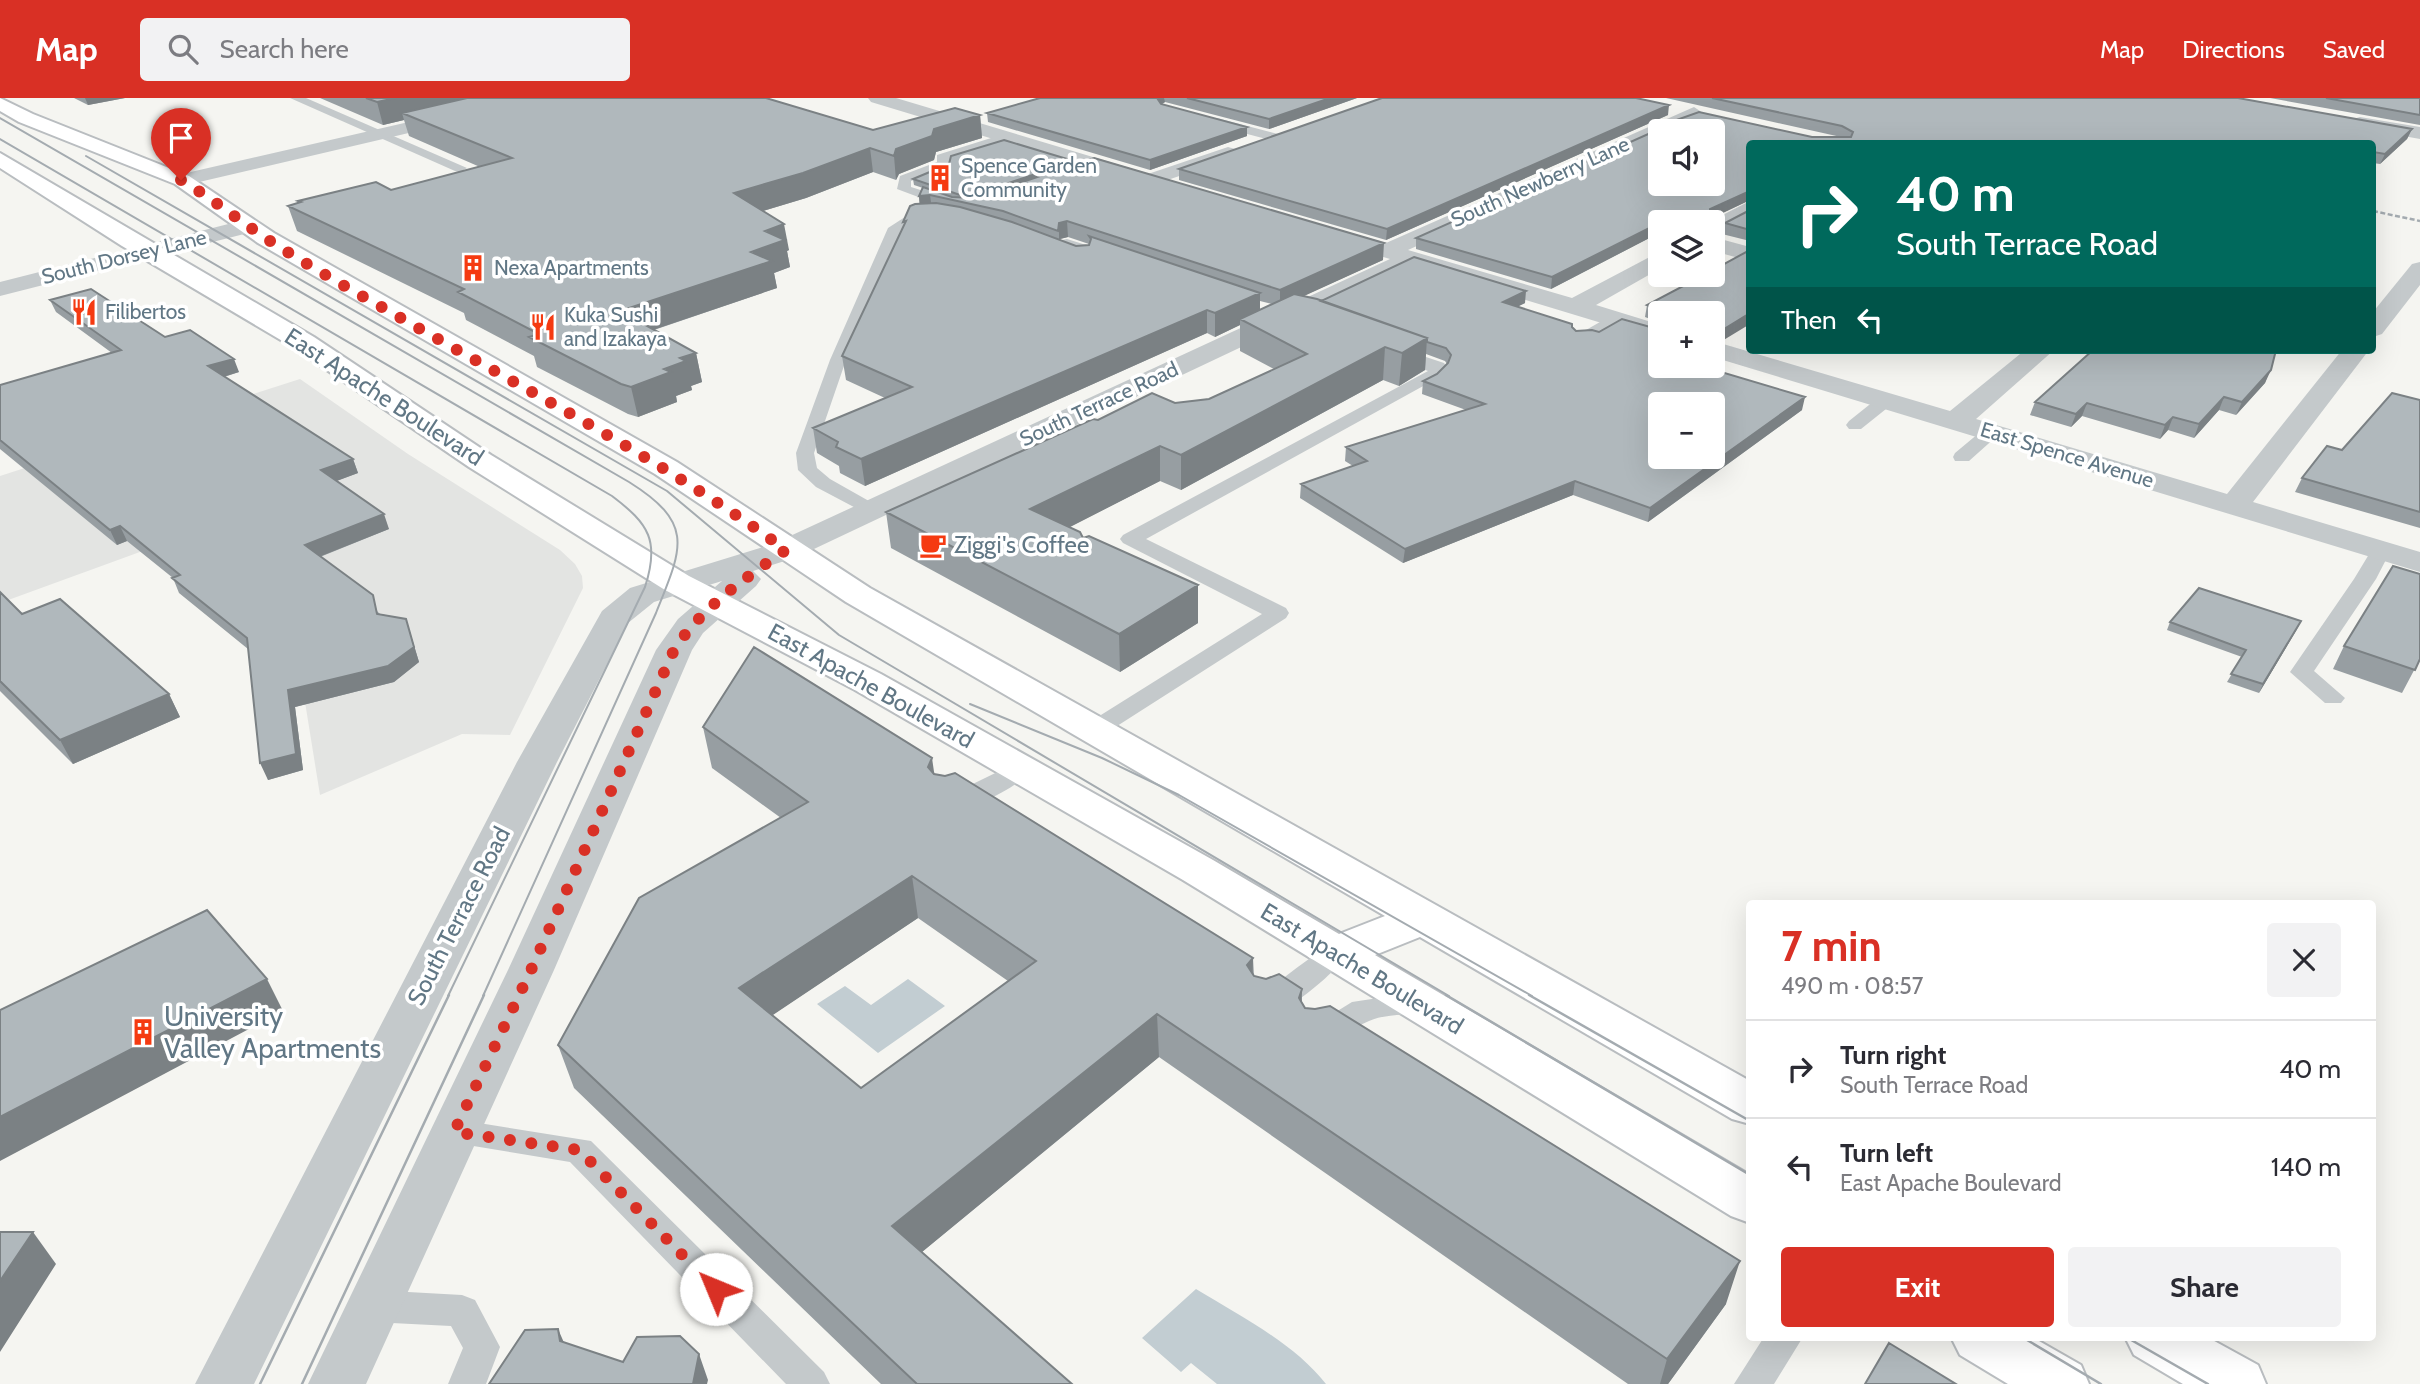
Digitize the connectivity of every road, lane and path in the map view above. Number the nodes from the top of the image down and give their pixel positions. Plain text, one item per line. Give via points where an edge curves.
1 (296, 98) edge
2 (877, 98) edge
3 (522, 99) edge
4 (957, 101) dead end
5 (0, 103) edge
6 (1668, 107) edge
7 (920, 111) junction
8 (1204, 118) edge
9 (2339, 119) edge
10 (1298, 128) edge
11 (2420, 133) edge
12 (381, 134) junction
13 (1274, 136) junction
14 (1007, 137) junction
15 (0, 159) edge
16 (1101, 165) junction
17 (460, 168) edge
18 (1077, 173) edge
19 (181, 180) junction
20 (1150, 180) junction
21 (1190, 192) edge
22 (967, 207) edge
23 (1746, 210) edge
24 (948, 220) edge
25 (1725, 222) edge
26 (248, 226) junction
27 (1308, 227) edge
28 (1725, 247) edge
29 (148, 251) junction
30 (1746, 253) edge
31 (1399, 255) junction
32 (1131, 264) edge
33 (1648, 265) edge
34 (2420, 269) edge
35 (1110, 272) edge
36 (0, 289) edge
37 (1575, 307) junction
38 (1238, 317) edge
39 (1269, 317) junction
40 (1614, 319) junction
41 (1320, 324) edge
42 (2376, 325) edge
43 (1648, 329) edge
44 (1580, 338) edge
45 (1372, 343) edge
46 (1725, 353) edge
47 (2036, 354) edge
48 (2353, 354) edge
49 (1885, 401) junction
50 (1955, 422) junction
51 (1855, 425) dead end
52 (1051, 426) junction
53 (1991, 432) junction
54 (1078, 438) edge
55 (1962, 457) dead end
56 (2234, 505) junction
57 (869, 509) junction
58 (786, 550) junction
59 (2381, 550) junction
60 (2420, 562) edge
61 (677, 583) junction
62 (715, 603) junction
63 (2333, 698) dead end
64 (1094, 730) junction
65 (1020, 769) junction
66 (949, 806) edge
67 (1424, 918) junction
68 (1335, 953) junction
69 (1419, 1003) junction
70 (1264, 1008) edge
71 (1314, 1040) edge
72 (1746, 1103) edge
73 (454, 1132) junction
74 (1746, 1199) edge
75 (372, 1306) junction
76 (1782, 1341) edge
77 (1987, 1341) edge
78 (2161, 1341) edge
79 (223, 1384) edge
80 (337, 1384) edge
81 (467, 1384) edge
82 (811, 1384) edge
83 (1754, 1384) edge
84 (2060, 1384) edge
85 (2237, 1384) edge

1 - 12 lane
2 - 7 street
3 - 12 street
4 - 7 street
5 - 19 main road via 26,118
6 - 31 street, South Newberry Lane via 1701,114
7 - 14 street
8 - 13 lane
9 - 11 street
10 - 13 street
12 - 17 lane
12 - 19 street
13 - 20 street
14 - 16 street
14 - 22 lane via 942,158 944,164 905,179 904,189
15 - 29 main road, East Apache Boulevard
16 - 18 lane
16 - 20 street
19 - 26 main road
20 - 21 street
23 - 25 street
24 - 57 lane via 917,217 895,228 838,360 805,453 808,470 822,483
26 - 29 street, South Dorsey Lane
26 - 58 main road via 402,319 667,468
27 - 31 street
28 - 30 street
29 - 36 street, South Dorsey Lane
29 - 61 main road, East Apache Boulevard via 345,368 480,461
31 - 37 street
31 - 39 street, South Terrace Road
32 - 35 lane via 1063,248
33 - 37 street
34 - 42 street
37 - 40 street
38 - 39 lane
39 - 41 lane
39 - 52 street, South Terrace Road
40 - 43 street
40 - 44 lane
45 - 64 lane via 1438,367 1436,374 1130,539 1278,613
46 - 49 street, East Spence Avenue
47 - 50 street
48 - 56 street
49 - 50 street, East Spence Avenue
49 - 51 lane
50 - 53 street, East Spence Avenue
52 - 54 lane
52 - 57 street, South Terrace Road
53 - 55 lane
53 - 56 street, East Spence Avenue
56 - 59 street, East Spence Avenue
57 - 58 street, South Terrace Road
58 - 61 street, South Terrace Road
58 - 62 street, South Terrace Road
58 - 64 main road
59 - 60 street, East Spence Avenue
59 - 63 lane via 2302,672
61 - 62 main road, East Apache Boulevard
61 - 79 street, South Terrace Road via 634,600 608,628
62 - 65 main road, East Apache Boulevard via 868,682
62 - 73 street, South Terrace Road via 690,626 674,650
64 - 67 main road
65 - 66 lane
65 - 68 main road, East Apache Boulevard
67 - 68 main road
67 - 72 main road
68 - 69 main road, East Apache Boulevard
68 - 70 lane
69 - 71 lane via 1363,1010
69 - 74 main road, East Apache Boulevard
73 - 75 street, South Terrace Road
73 - 82 lane via 579,1150
75 - 80 street, South Terrace Road
75 - 81 lane via 462,1311 482,1347
76 - 83 lane
77 - 84 main road
78 - 85 main road

